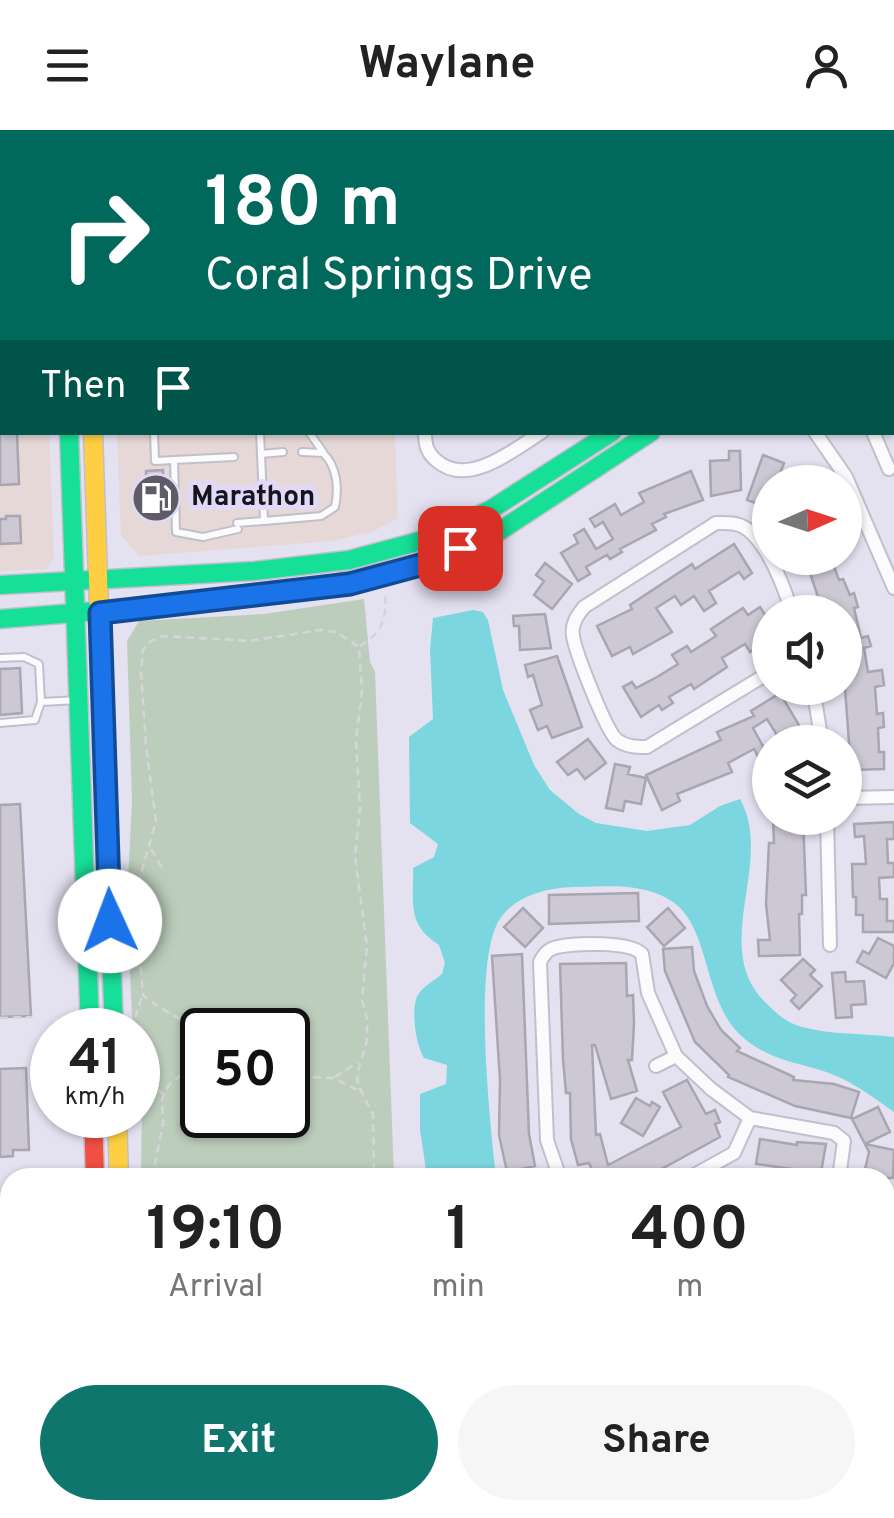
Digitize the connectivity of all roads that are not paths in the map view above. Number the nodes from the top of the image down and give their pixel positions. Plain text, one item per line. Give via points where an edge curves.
1 (69, 435) edge
2 (93, 435) edge
3 (154, 435) edge
4 (260, 435) edge
5 (311, 435) edge
6 (425, 435) edge
7 (537, 435) edge
8 (607, 435) edge
9 (646, 435) edge
10 (817, 435) edge
11 (874, 435) edge
12 (283, 452) dead end
13 (302, 452) dead end
14 (323, 453) junction
15 (261, 454) junction
16 (234, 457) dead end
17 (174, 460) junction
18 (889, 470) dead end
19 (264, 521) junction
20 (389, 549) junction
21 (388, 573) junction
22 (98, 579) junction
23 (74, 580) junction
24 (0, 584) edge
25 (894, 588) edge
26 (784, 595) edge
27 (100, 613) junction
28 (76, 614) junction
29 (0, 619) edge
30 (0, 658) edge
31 (752, 683) edge
32 (79, 700) junction
33 (41, 702) junction
34 (0, 723) edge
35 (862, 798) edge
36 (894, 798) edge
37 (827, 835) edge
38 (830, 945) dead end
39 (91, 1008) edge
40 (113, 1008) edge
41 (676, 1056) junction
42 (656, 1066) dead end
43 (750, 1118) junction
44 (94, 1138) edge
45 (118, 1138) edge
46 (96, 1168) edge
47 (120, 1168) edge
48 (556, 1168) edge
49 (706, 1168) edge
50 (840, 1168) edge

1 - 23 main road
2 - 22 main road
3 - 17 lane via 155,461
4 - 15 lane
5 - 14 lane
6 - 7 street via 425,446 458,471 481,467
8 - 20 main road via 490,510
9 - 21 main road via 497,532
10 - 25 street via 846,478
11 - 18 street
12 - 15 lane
13 - 14 lane
14 - 19 lane via 335,470 335,506 321,516
15 - 19 lane
16 - 17 lane
17 - 19 lane via 176,532 202,537
20 - 21 main road
20 - 22 main road via 254,571
21 - 27 main road via 350,584
22 - 23 main road
22 - 27 main road
23 - 24 main road
23 - 28 main road
26 - 31 street via 747,529 716,523 574,619 572,635 604,723 633,748 647,747
27 - 28 main road
27 - 40 main road
28 - 29 main road
28 - 32 main road
30 - 33 lane via 39,664
32 - 33 lane
32 - 39 main road
33 - 34 lane via 35,720
35 - 36 street
37 - 38 street
41 - 42 street
41 - 43 street
41 - 48 street via 636,947 555,947 544,953 546,1140
43 - 49 street via 734,1153
43 - 50 street via 834,1133 844,1142
44 - 46 main road
45 - 47 main road

